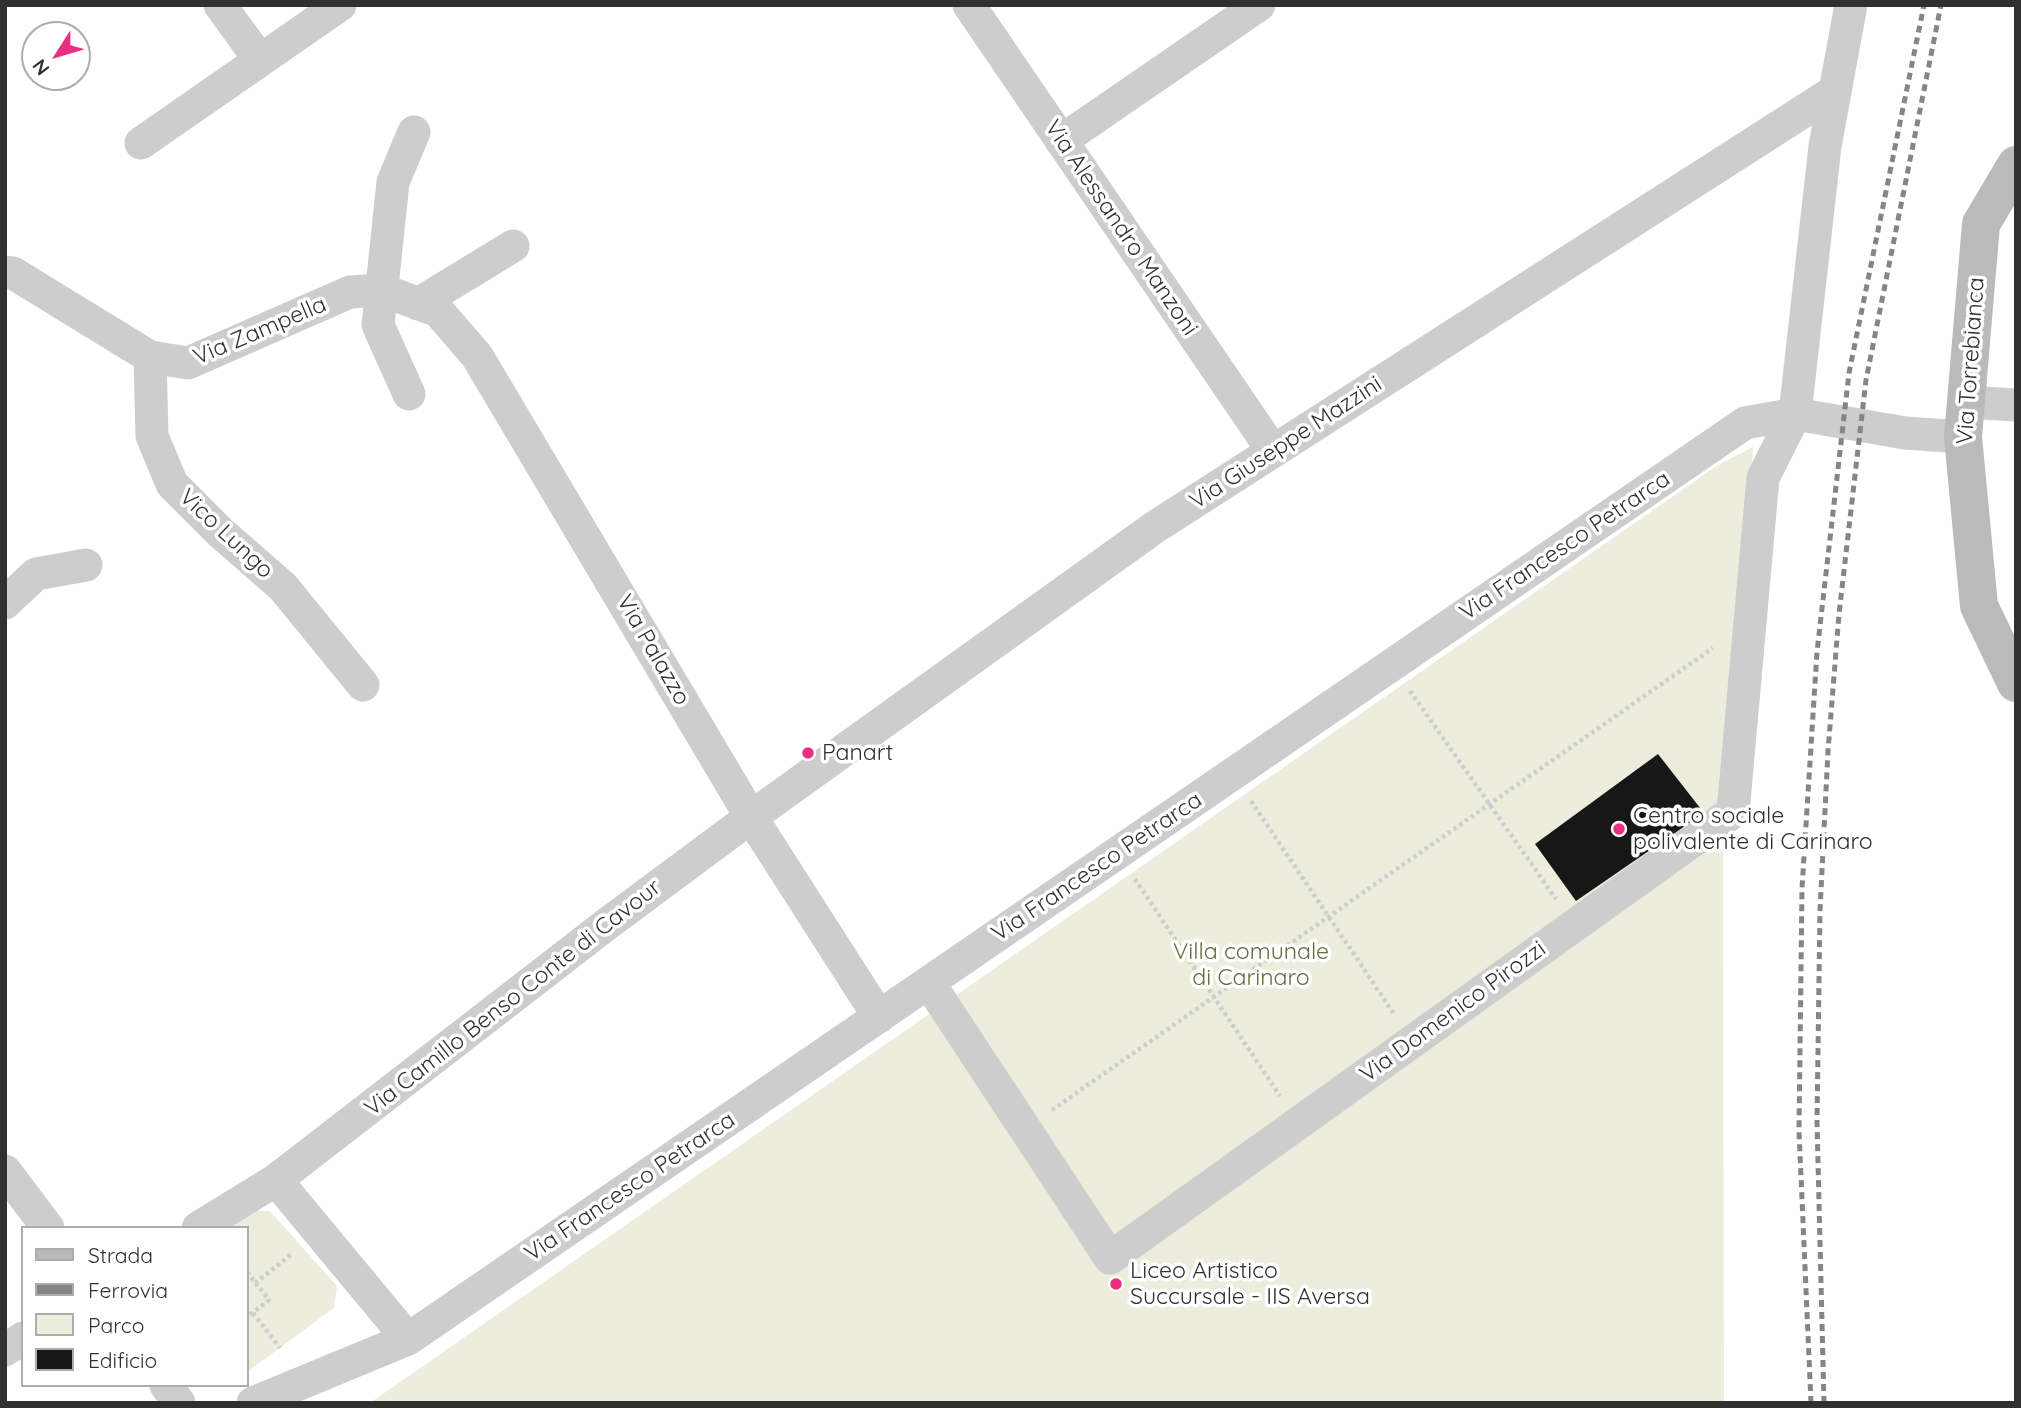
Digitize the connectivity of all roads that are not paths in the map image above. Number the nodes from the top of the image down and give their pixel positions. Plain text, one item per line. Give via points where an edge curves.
1 (220, 5) edge
2 (340, 5) edge
3 (969, 5) edge
4 (1259, 5) edge
5 (1851, 5) edge
6 (260, 60) junction
7 (1835, 90) junction
8 (414, 132) dead end
9 (1061, 141) junction
10 (141, 143) dead end
11 (2016, 165) edge
12 (513, 246) dead end
13 (5, 272) edge
14 (403, 298) junction
15 (150, 357) junction
16 (409, 394) dead end
17 (2016, 405) edge
18 (1795, 414) junction
19 (1964, 420) junction
20 (1273, 451) junction
21 (86, 565) dead end
22 (5, 603) edge
23 (2016, 683) edge
24 (363, 685) dead end
25 (751, 817) junction
26 (929, 983) junction
27 (879, 1017) junction
28 (5, 1171) edge
29 (276, 1180) junction
30 (46, 1226) edge
31 (201, 1226) edge
32 (21, 1339) edge
33 (408, 1339) junction
34 (5, 1350) edge
35 (167, 1387) edge
36 (179, 1403) edge
37 (253, 1403) edge

1 - 6 street
2 - 6 street
3 - 9 street, Via Alessandro Manzoni
4 - 9 street
5 - 7 street
6 - 10 street
7 - 18 street
7 - 20 street, Via Giuseppe Mazzini
8 - 14 street via 393,182
9 - 20 street, Via Alessandro Manzoni
11 - 19 main road, Via Torrebianca via 1981,224
12 - 14 street, Via Zampella
13 - 15 street, Via Zampella
14 - 15 street, Via Zampella via 350,292 188,363
14 - 16 street via 378,325
14 - 25 street, Via Palazzo via 438,311 477,356
15 - 24 street, Vico Lungo via 152,436 172,484 283,587
17 - 19 street
18 - 19 street via 1905,433
18 - 26 street, Via Francesco Petrarca via 1745,423
18 - 26 street, Via Domenico Pirozzi via 1763,478 1733,812 1110,1258
19 - 23 main road, Via Torrebianca via 1979,606
20 - 25 street, Via Giuseppe Mazzini via 1155,527
21 - 22 street via 36,574
25 - 27 street, Via Palazzo
25 - 29 street, Via Camillo Benso Conte di Cavour
26 - 27 street, Via Francesco Petrarca
27 - 33 street, Via Francesco Petrarca
28 - 30 street
29 - 31 street, Via Camillo Benso Conte di Cavour
29 - 33 street
32 - 34 street
33 - 37 street, Via Francesco Petrarca
35 - 36 street

